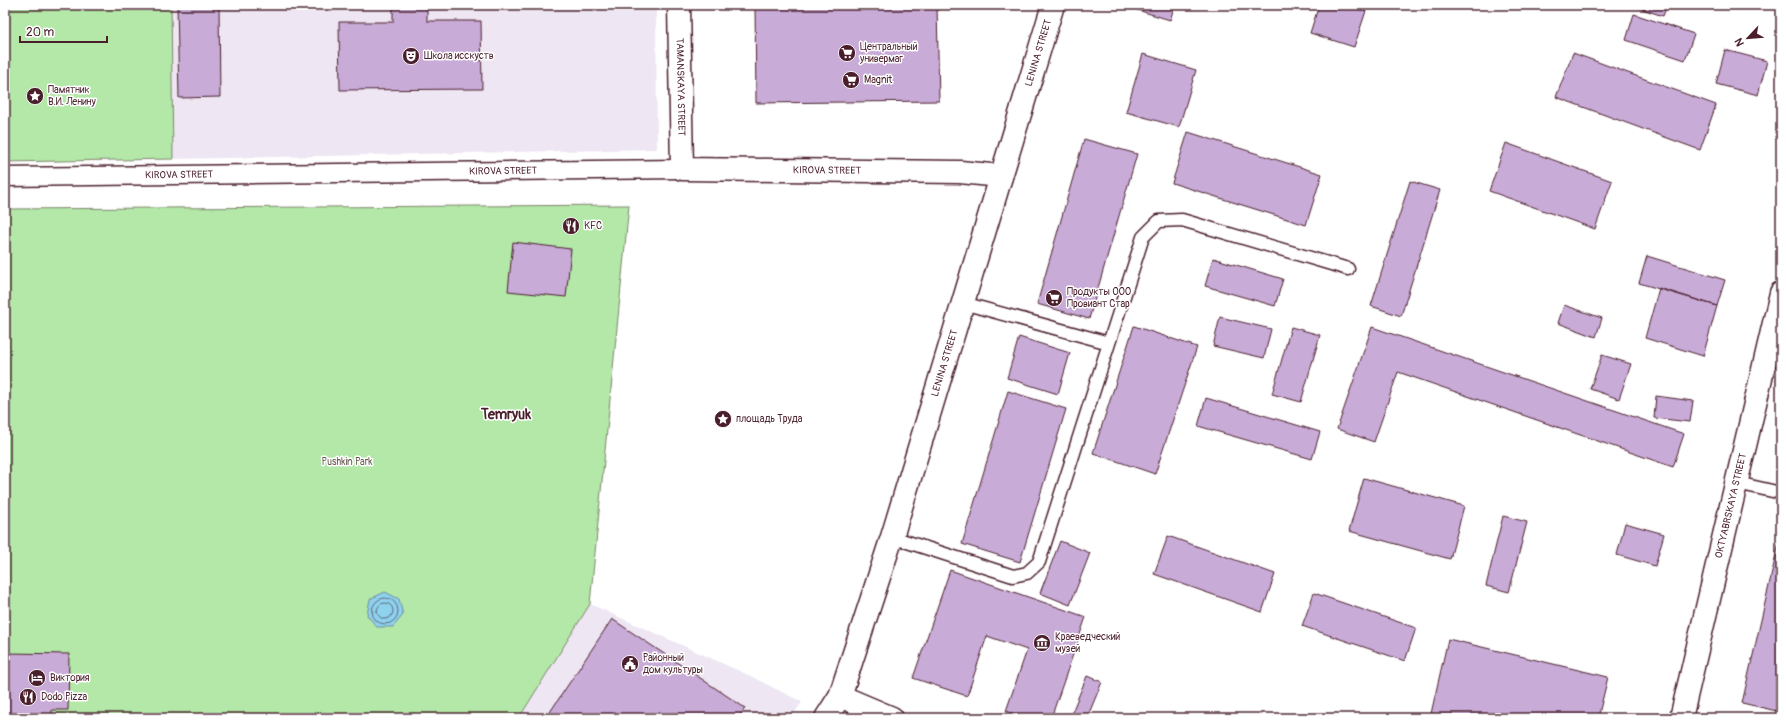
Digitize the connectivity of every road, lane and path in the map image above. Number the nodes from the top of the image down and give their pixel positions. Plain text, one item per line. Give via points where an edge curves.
1 (679, 5) edge
2 (1053, 5) edge
3 (682, 169) junction
4 (1001, 176) junction
5 (5, 177) edge
6 (1348, 269) dead end
7 (1781, 293) edge
8 (963, 303) junction
9 (1109, 343) junction
10 (1736, 483) junction
11 (1781, 493) edge
12 (892, 537) junction
13 (840, 696) junction
14 (826, 718) edge
15 (892, 718) edge
16 (1681, 718) edge

1 - 3 street, TAMANSKAYA STREET
2 - 4 street, LENINA STREET
3 - 4 street, KIROVA STREET via 960,172
3 - 5 street, KIROVA STREET
4 - 8 street, LENINA STREET
6 - 9 lane via 1182,220 1159,221 1144,237
7 - 10 street, OKTYABRSKAYA STREET
8 - 9 lane
8 - 12 street, LENINA STREET
9 - 12 lane via 1039,562 1027,573 1013,576
10 - 11 lane
10 - 16 street, OKTYABRSKAYA STREET
12 - 13 street, LENINA STREET
13 - 14 street, LENINA STREET
13 - 15 street

